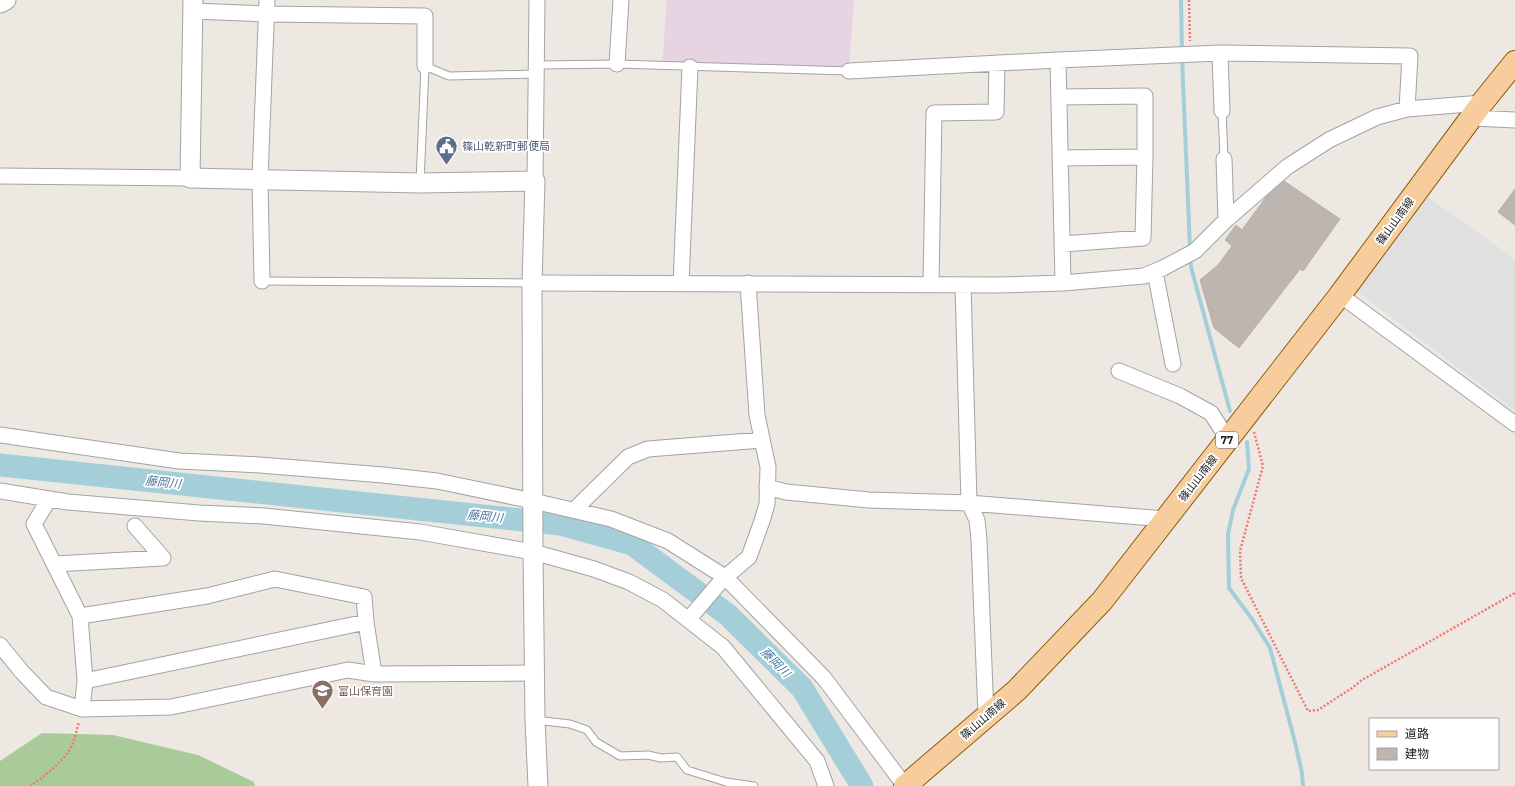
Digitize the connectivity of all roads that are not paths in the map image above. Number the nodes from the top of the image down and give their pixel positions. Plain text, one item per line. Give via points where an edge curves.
1 (6, 0) edge
2 (537, 0) edge
3 (621, 0) edge
4 (0, 3) edge
5 (193, 6) edge
6 (267, 7) edge
7 (1220, 53) junction
8 (1058, 60) junction
9 (1515, 62) edge
10 (997, 63) junction
11 (617, 64) junction
12 (424, 66) junction
13 (690, 66) junction
14 (537, 69) junction
15 (849, 71) joint
16 (1059, 97) junction
17 (1406, 109) junction
18 (1476, 110) junction
19 (1222, 111) joint
20 (1515, 120) edge
21 (1145, 157) junction
22 (1061, 158) junction
23 (1224, 159) joint
24 (0, 176) edge
25 (190, 178) junction
26 (260, 178) junction
27 (535, 181) junction
28 (420, 182) junction
29 (1226, 220) junction
30 (1062, 244) junction
31 (1155, 272) junction
32 (262, 281) joint
33 (532, 283) junction
34 (748, 283) junction
35 (1063, 283) junction
36 (681, 284) junction
37 (963, 284) junction
38 (931, 285) junction
39 (1340, 295) junction
40 (1173, 364) dead end
41 (1119, 371) dead end
42 (1515, 424) edge
43 (0, 435) edge
44 (1228, 438) junction
45 (762, 440) junction
46 (767, 488) junction
47 (0, 491) edge
48 (49, 499) junction
49 (533, 503) junction
50 (969, 503) junction
51 (574, 510) junction
52 (1165, 519) junction
53 (135, 526) dead end
54 (533, 548) junction
55 (54, 564) junction
56 (724, 578) junction
57 (80, 616) junction
58 (690, 617) junction
59 (366, 622) junction
60 (0, 645) edge
61 (535, 673) junction
62 (374, 674) junction
63 (85, 681) junction
64 (82, 710) junction
65 (986, 716) junction
66 (535, 720) junction
67 (538, 786) edge
68 (754, 786) edge
69 (826, 786) edge
70 (905, 786) edge

1 - 4 street
2 - 14 street
3 - 11 street
5 - 6 street
5 - 25 street
6 - 12 street via 425,16
6 - 26 street
7 - 8 street
7 - 17 street via 1410,56
7 - 19 street
8 - 10 street
8 - 16 street
9 - 18 main road, 篠山山南線 / 77
10 - 15 street
10 - 38 street via 996,112 934,113
11 - 13 lane
11 - 14 lane
12 - 14 lane via 449,76
12 - 28 lane
13 - 15 lane
13 - 36 street
14 - 27 street
16 - 21 street via 1145,96
16 - 22 street
17 - 18 street
17 - 29 street via 1377,117 1310,151 1287,167
18 - 20 street
18 - 39 main road, 篠山山南線 / 77
19 - 23 lane
21 - 22 street
21 - 30 street via 1143,238
22 - 30 street
23 - 29 street
24 - 25 street
25 - 26 street
26 - 28 street
26 - 32 street
27 - 28 street
27 - 33 street
29 - 31 street via 1189,255
30 - 35 street
31 - 35 street via 1144,276
31 - 40 street
32 - 33 lane
33 - 36 street
33 - 49 street
34 - 36 street
34 - 38 street
34 - 45 street via 757,415
35 - 37 street
37 - 38 street
37 - 50 street
39 - 42 street
39 - 44 main road, 篠山山南線 / 77
41 - 44 street via 1180,396 1211,413
43 - 49 street via 179,461 260,465 429,480
44 - 52 main road, 篠山山南線 / 77
45 - 46 street via 768,467
45 - 51 street via 648,449 628,457
46 - 50 street via 869,500
46 - 56 street via 767,504 749,557
47 - 48 street
48 - 54 street via 199,514 264,516 420,532
48 - 55 street via 34,524
49 - 51 street
49 - 54 street
50 - 52 street
50 - 65 street via 977,520 979,540
51 - 56 street via 611,520 668,541
52 - 65 main road, 篠山山南線 / 77 via 1102,601 1017,690
53 - 55 street via 163,558
54 - 58 street via 629,582
54 - 61 street
55 - 57 street
56 - 58 street
56 - 70 street via 824,678
57 - 59 street via 207,596 275,579 364,597
57 - 63 street
58 - 69 street via 723,647 817,761
59 - 62 street
59 - 63 street
60 - 64 street via 46,697
61 - 62 street
61 - 66 street
62 - 64 street via 348,670 172,707
63 - 64 street
65 - 70 main road, 篠山山南線 / 77
66 - 67 street
66 - 68 lane via 570,724 587,730 596,742 620,756 677,757 687,770 726,782

